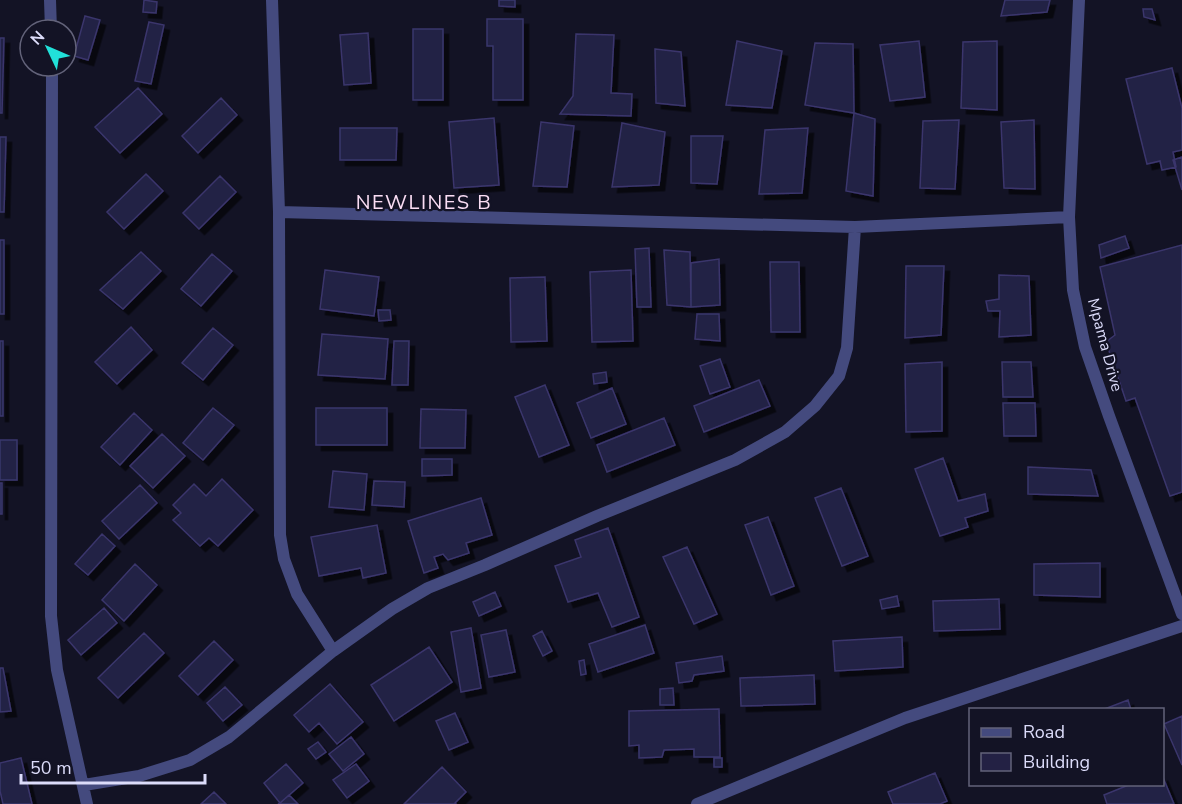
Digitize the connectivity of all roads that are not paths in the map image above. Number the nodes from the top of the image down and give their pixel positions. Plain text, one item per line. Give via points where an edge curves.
1 (50, 0) edge
2 (272, 0) edge
3 (1079, 0) edge
4 (51, 18) edge
5 (52, 78) edge
6 (279, 212) junction
7 (1070, 218) junction
8 (855, 227) junction
9 (1182, 614) edge
10 (1182, 626) edge
11 (333, 651) junction
12 (84, 785) junction
13 (87, 804) edge
14 (697, 804) edge

1 - 4 street
2 - 6 street
3 - 7 street, Mpama Drive
5 - 12 street via 51,616 57,670
6 - 8 street
6 - 11 street via 280,535 297,594
7 - 8 street
7 - 9 street, Mpama Drive via 1073,290 1085,347
8 - 11 street via 847,348 839,376 815,406 785,432 735,460 428,588
10 - 14 street via 905,718
11 - 12 street via 229,737 190,760 139,776
12 - 13 street

